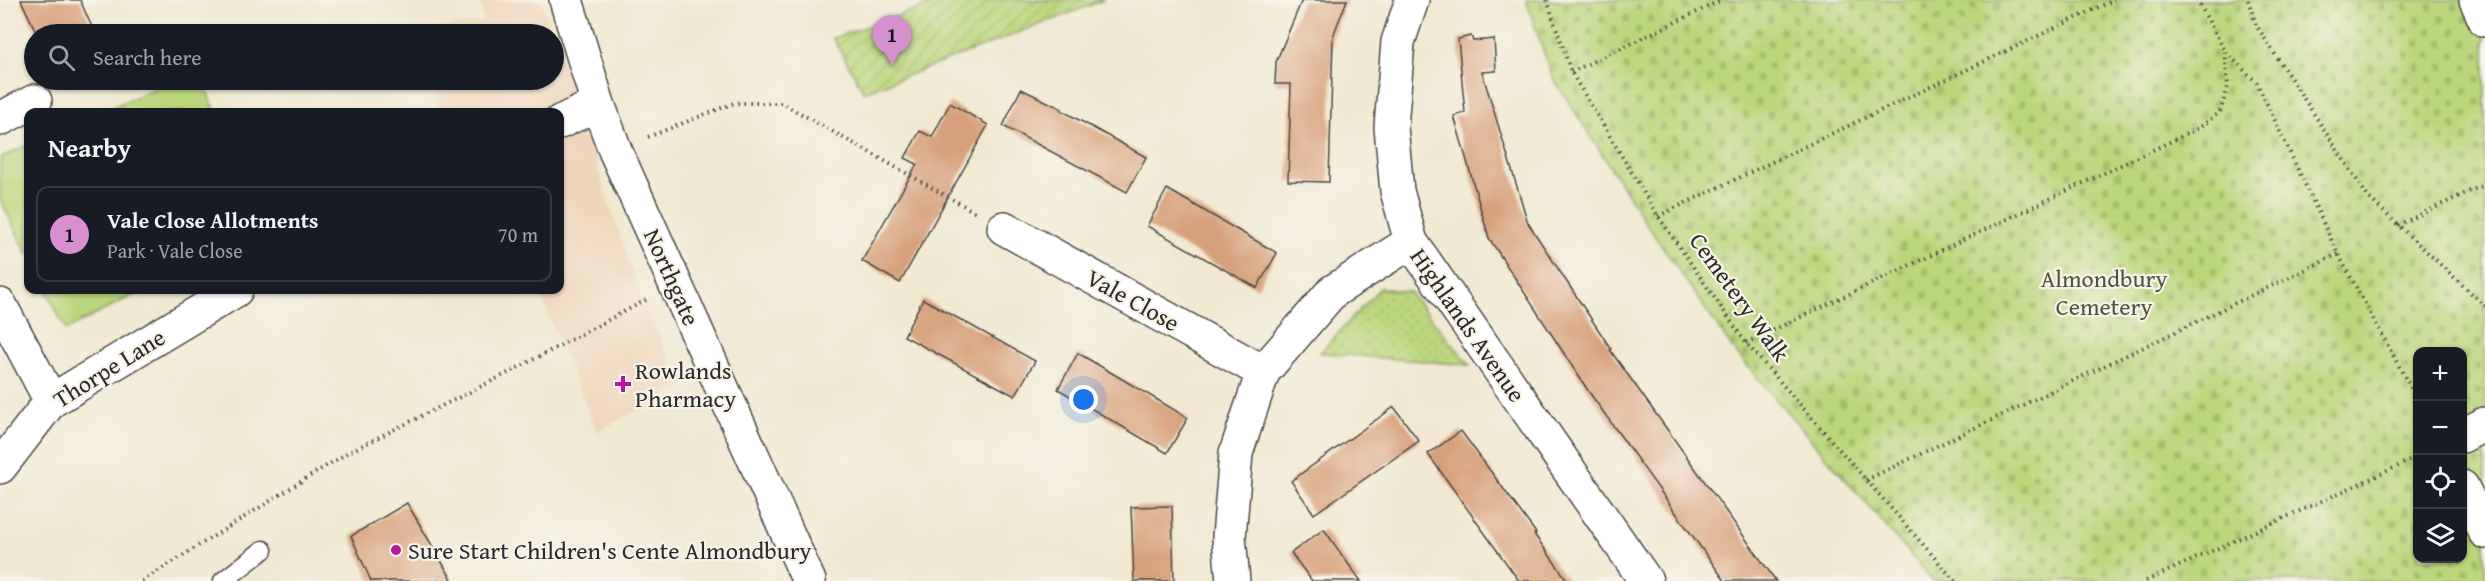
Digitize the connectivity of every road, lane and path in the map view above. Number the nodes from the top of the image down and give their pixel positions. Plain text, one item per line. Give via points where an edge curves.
1 (566, 0) edge
2 (1412, 0) edge
3 (1547, 0) edge
4 (1722, 0) edge
5 (2115, 0) edge
6 (2197, 0) edge
7 (2248, 0) edge
8 (2476, 0) edge
9 (2485, 20) edge
10 (2225, 51) junction
11 (1571, 72) junction
12 (35, 101) dead end
13 (598, 104) junction
14 (0, 119) edge
15 (564, 120) edge
16 (615, 150) junction
17 (2485, 184) edge
18 (1658, 216) junction
19 (2398, 225) junction
20 (1004, 228) joint
21 (1411, 242) junction
22 (2338, 254) junction
23 (675, 284) junction
24 (229, 294) edge
25 (0, 305) edge
26 (2485, 306) edge
27 (1746, 343) junction
28 (1263, 372) junction
29 (2413, 392) edge
30 (51, 401) junction
31 (2485, 424) edge
32 (2467, 434) edge
33 (2413, 459) edge
34 (0, 467) edge
35 (1866, 480) junction
36 (2467, 495) edge
37 (2485, 532) edge
38 (263, 550) dead end
39 (142, 581) edge
40 (223, 581) edge
41 (808, 581) edge
42 (1233, 581) edge
43 (1646, 581) edge
44 (1955, 581) edge
45 (2146, 581) edge

1 - 13 street, Northgate
2 - 21 street, Highlands Avenue via 1398,42 1391,128 1397,191
3 - 11 path, Cemetery Walk
4 - 11 path
5 - 18 path
6 - 10 path
7 - 19 path via 2256,25 2368,197
8 - 9 street
10 - 22 path via 2257,83
10 - 27 path via 2228,87 2220,112 2199,128
11 - 18 path, Cemetery Walk
12 - 14 street
13 - 15 street
13 - 16 street, Northgate
16 - 20 path via 734,103 782,103
16 - 23 street, Northgate
17 - 19 path
18 - 27 path, Cemetery Walk
19 - 26 path
20 - 28 street, Vale Close
21 - 28 street via 1332,292
21 - 43 street, Highlands Avenue
22 - 29 path
22 - 35 path
23 - 39 path via 347,453
23 - 41 street, Northgate
24 - 30 street, Thorpe Lane
25 - 30 street
27 - 35 path, Cemetery Walk
28 - 42 street via 1236,453 1229,537
30 - 34 street, Thorpe Lane
31 - 32 street
33 - 45 path
35 - 44 path, Cemetery Walk
36 - 37 street
38 - 40 lane

